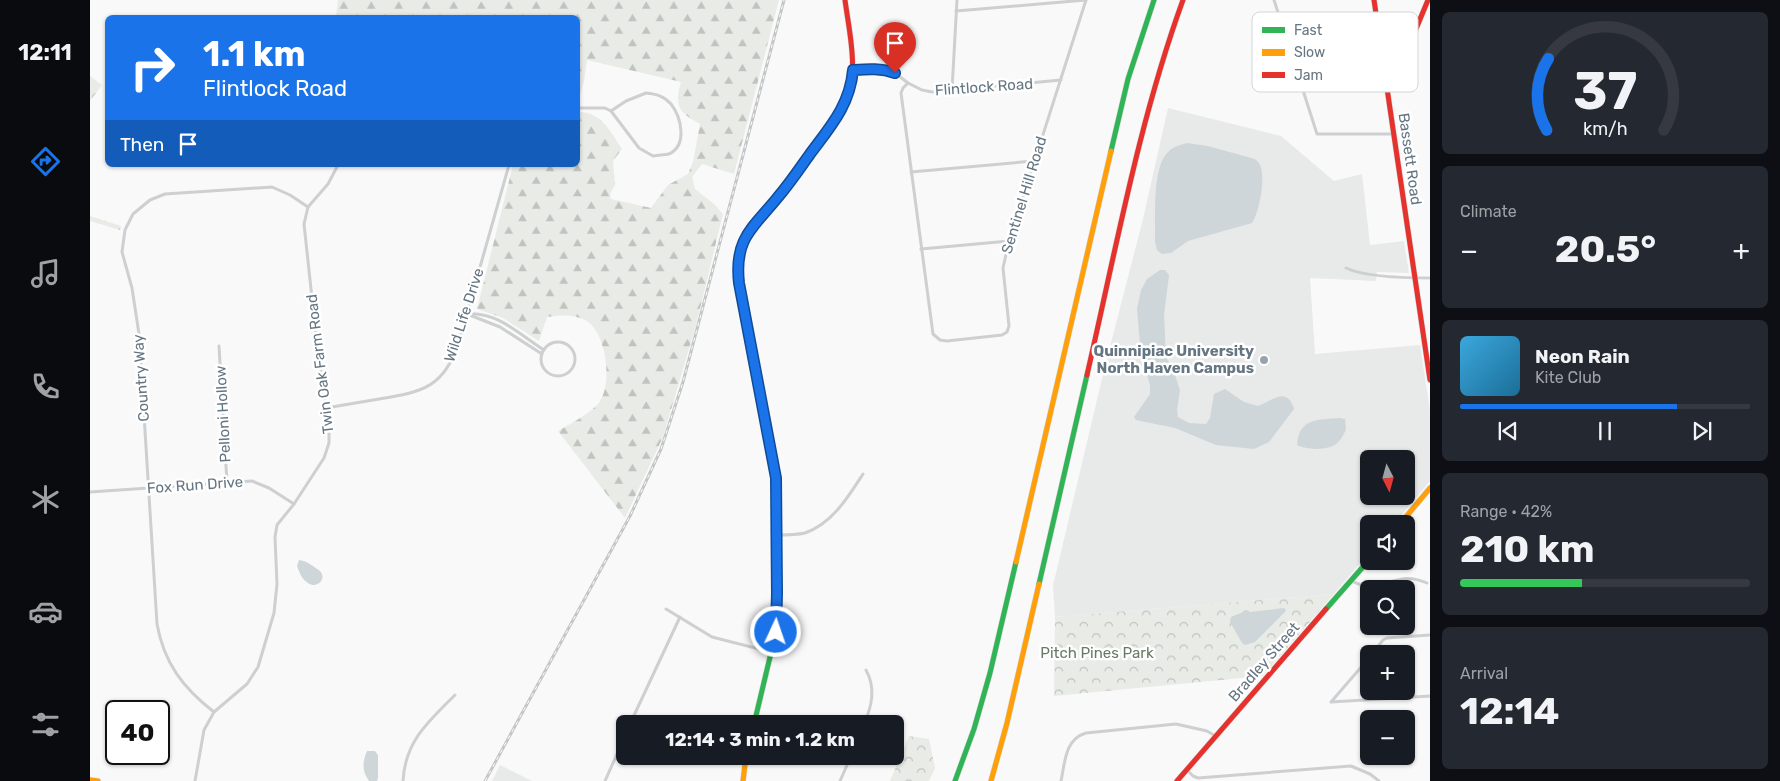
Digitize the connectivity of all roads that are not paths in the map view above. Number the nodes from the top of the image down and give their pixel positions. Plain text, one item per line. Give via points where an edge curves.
1 (845, 0) edge
2 (956, 0) edge
3 (1086, 0) edge
4 (1154, 0) edge
5 (1183, 0) edge
6 (1274, 0) edge
7 (1428, 0) edge
8 (956, 10) junction
9 (1278, 12) edge
10 (1418, 24) edge
11 (853, 70) junction
12 (1061, 80) junction
13 (908, 83) junction
14 (952, 90) junction
15 (1304, 92) edge
16 (1388, 92) edge
17 (580, 108) edge
18 (610, 111) junction
19 (1394, 134) junction
20 (1034, 161) junction
21 (337, 167) edge
22 (508, 167) edge
23 (911, 172) junction
24 (308, 207) junction
25 (1009, 241) junction
26 (921, 249) junction
27 (1346, 268) dead end
28 (1415, 278) junction
29 (1430, 278) edge
30 (467, 314) junction
31 (502, 321) junction
32 (500, 327) junction
33 (521, 338) junction
34 (219, 346) dead end
35 (543, 352) junction
36 (1430, 380) edge
37 (326, 408) junction
38 (863, 474) dead end
39 (227, 483) junction
40 (1430, 488) edge
41 (148, 489) junction
42 (90, 492) edge
43 (294, 504) junction
44 (1408, 515) edge
45 (777, 535) junction
46 (1360, 570) edge
47 (1350, 581) junction
48 (1427, 583) dead end
49 (666, 609) dead end
50 (680, 616) junction
51 (1430, 635) edge
52 (1379, 645) edge
53 (772, 652) junction
54 (1360, 668) edge
55 (866, 670) dead end
56 (455, 695) dead end
57 (1430, 696) edge
58 (1415, 697) edge
59 (1364, 700) edge
60 (214, 712) junction
61 (634, 715) edge
62 (756, 715) edge
63 (868, 715) edge
64 (1216, 737) junction
65 (616, 756) edge
66 (745, 765) edge
67 (847, 765) edge
68 (1187, 770) junction
69 (1240, 775) junction
70 (90, 780) edge
71 (98, 781) edge
72 (195, 781) edge
73 (403, 781) edge
74 (605, 781) edge
75 (743, 781) edge
76 (840, 781) edge
77 (955, 781) edge
78 (991, 781) edge
79 (1061, 781) edge
80 (1177, 781) edge
81 (1240, 781) edge
82 (1379, 781) edge

1 - 11 main road
2 - 8 street
3 - 8 street
3 - 12 street, Sentinel Hill Road
4 - 77 main road via 1128,79 990,673
5 - 78 main road via 1148,110
6 - 9 street
7 - 10 main road
8 - 14 street
11 - 13 street, Flintlock Road via 884,69
11 - 45 main road via 850,91 838,118 750,230 738,258 739,283 775,473
12 - 14 street, Flintlock Road
12 - 20 street, Sentinel Hill Road
13 - 14 street, Flintlock Road via 932,92
13 - 23 street, Sentinel Hill Road via 901,93
15 - 19 street via 1317,134
16 - 19 main road, Bassett Road
17 - 18 street
18 - 18 street via 646,93 659,95 670,104 680,120 678,145 669,154 653,156 639,148
19 - 28 main road, Bassett Road
20 - 23 street
20 - 25 street, Sentinel Hill Road
21 - 24 street via 328,184
22 - 30 street, Wild Life Drive
23 - 26 street, Sentinel Hill Road
24 - 37 street, Twin Oak Farm Road via 304,224
24 - 41 street, Country Way via 272,187 165,194 150,200 133,214 125,230 122,252 138,326
25 - 26 street
25 - 26 street, Sentinel Hill Road via 1003,268 1008,329 1002,335 985,338 947,341 935,337
27 - 28 street via 1360,273
28 - 29 street
28 - 36 main road, Bassett Road
30 - 31 street via 475,313
30 - 32 street
30 - 37 street, Wild Life Drive via 450,364 429,385 404,395
31 - 32 street
31 - 33 street
32 - 33 street
33 - 35 street
34 - 39 street, Pelloni Hollow
35 - 35 street via 550,344 567,344 574,353 573,368 564,375 549,373 542,364
37 - 43 street, Twin Oak Farm Road via 329,443 324,458
38 - 45 street via 834,514 809,531
39 - 41 street, Fox Run Drive
39 - 43 street, Fox Run Drive via 252,481
40 - 44 main road
41 - 42 street, Fox Run Drive
41 - 60 street, Country Way via 160,643 183,683
43 - 60 street, Twin Oak Farm Road via 277,526 274,614 258,667 247,684
45 - 53 main road via 777,619
46 - 47 main road, Bradley Street
47 - 48 street via 1369,586 1400,578 1416,578
47 - 64 main road, Bradley Street
49 - 50 street
50 - 53 street via 712,638
50 - 61 street
51 - 52 street via 1387,638
53 - 62 main road
54 - 59 street via 1331,702
55 - 63 street via 871,679 872,706
56 - 73 street via 422,729 410,748
57 - 58 street
60 - 72 street, Twin Oak Farm Road via 204,730
64 - 68 main road, Bradley Street
64 - 79 street via 1207,731 1176,724 1086,733 1077,737 1068,748
65 - 74 street
66 - 75 main road
67 - 76 street
68 - 69 street via 1198,778
68 - 80 main road, Bradley Street
69 - 81 street
69 - 82 street via 1351,766
70 - 71 main road

